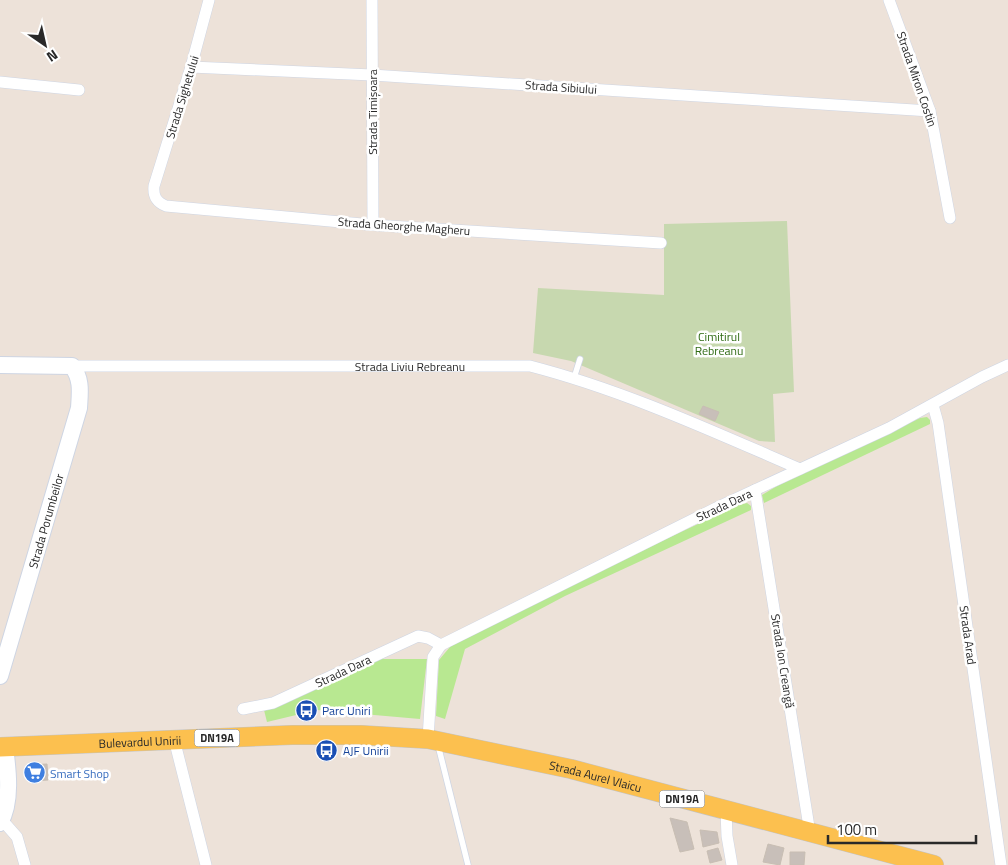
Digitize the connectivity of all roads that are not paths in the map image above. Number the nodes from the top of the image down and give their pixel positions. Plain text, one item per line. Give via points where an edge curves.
1 (209, 0) edge
2 (372, 0) edge
3 (889, 0) edge
4 (191, 67) junction
5 (372, 75) junction
6 (0, 82) edge
7 (79, 90) dead end
8 (930, 111) junction
9 (154, 193) joint
10 (950, 218) dead end
11 (373, 224) junction
12 (661, 244) dead end
13 (580, 359) dead end
14 (1008, 365) edge
15 (0, 366) edge
16 (72, 366) junction
17 (574, 378) junction
18 (933, 405) junction
19 (800, 469) junction
20 (755, 490) junction
21 (441, 645) junction
22 (0, 676) edge
23 (243, 709) dead end
24 (174, 739) junction
25 (433, 740) junction
26 (2, 747) edge
27 (726, 811) junction
28 (1, 821) edge
29 (810, 833) junction
30 (25, 865) edge
31 (206, 865) edge
32 (468, 865) edge
33 (732, 865) edge
34 (934, 865) edge
35 (1001, 865) edge

1 - 4 street, Strada Sighetului
2 - 5 street, Strada Timișoara
3 - 8 street, Strada Miron Costin
4 - 5 street, Strada Sibiului
4 - 9 street, Strada Sighetului
5 - 8 street, Strada Sibiului
5 - 11 street, Strada Timișoara
6 - 7 street
8 - 10 street, Strada Miron Costin
9 - 11 street, Strada Gheorghe Magheru via 159,203 166,206
11 - 12 street, Strada Gheorghe Magheru
13 - 17 lane
14 - 18 street, Strada Dara via 982,376
15 - 16 main road, Strada Liviu Rebreanu
16 - 17 street, Strada Liviu Rebreanu via 500,365 530,366
16 - 22 main road, Strada Porumbeilor via 80,381 79,408
17 - 19 street, Strada Liviu Rebreanu via 691,422
18 - 19 street, Strada Dara
18 - 35 street, Strada Arad
19 - 20 street, Strada Dara
20 - 21 street, Strada Dara via 599,564
20 - 29 street, Strada Ion Creangă
21 - 23 street, Strada Dara via 418,636 273,703
21 - 25 street via 433,658
24 - 25 main road, Bulevardul Unirii / DN19A via 361,735
24 - 26 main road, Bulevardul Unirii / DN19A
24 - 31 street
25 - 27 main road, Strada Aurel Vlaicu / DN19A via 571,768
25 - 32 lane
26 - 28 main road via 7,764 6,808
27 - 29 main road, Strada Aurel Vlaicu / DN19A
27 - 33 street
28 - 30 street via 17,837
29 - 34 main road, Strada Aurel Vlaicu / DN19A

